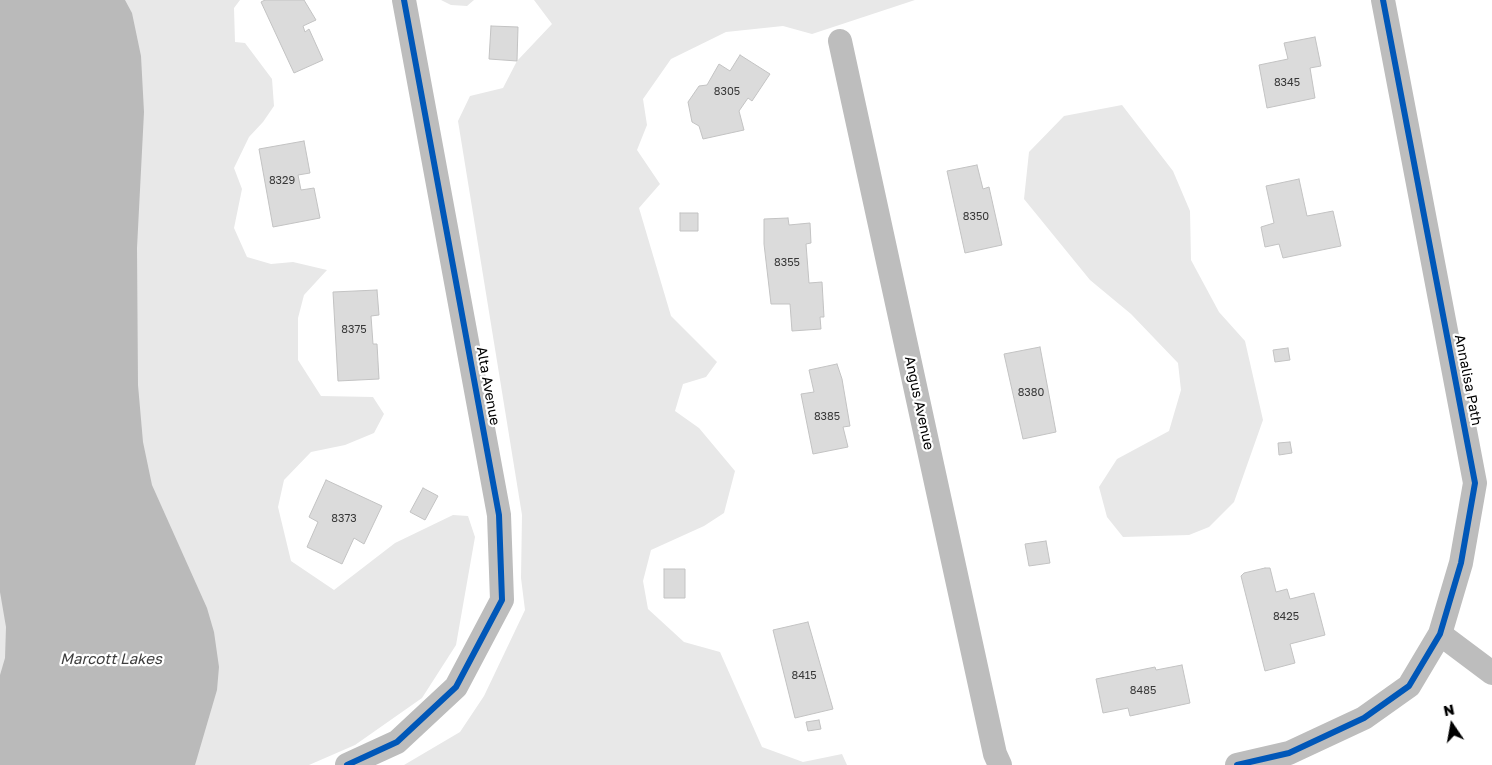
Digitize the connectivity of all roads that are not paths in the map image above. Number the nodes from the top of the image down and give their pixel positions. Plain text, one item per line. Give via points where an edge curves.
1 (404, 0) edge
2 (1383, 0) edge
3 (840, 41) dead end
4 (1440, 634) junction
5 (1492, 673) edge
6 (347, 765) edge
7 (1000, 765) edge
8 (1236, 765) edge

1 - 6 street, Alta Avenue via 499,515 502,600 456,687 396,742
2 - 4 street, Annalisa Path via 1475,483 1461,563
3 - 7 street, Angus Avenue via 995,754
4 - 5 street
4 - 8 street, Annalisa Path via 1410,686 1364,718 1289,753

